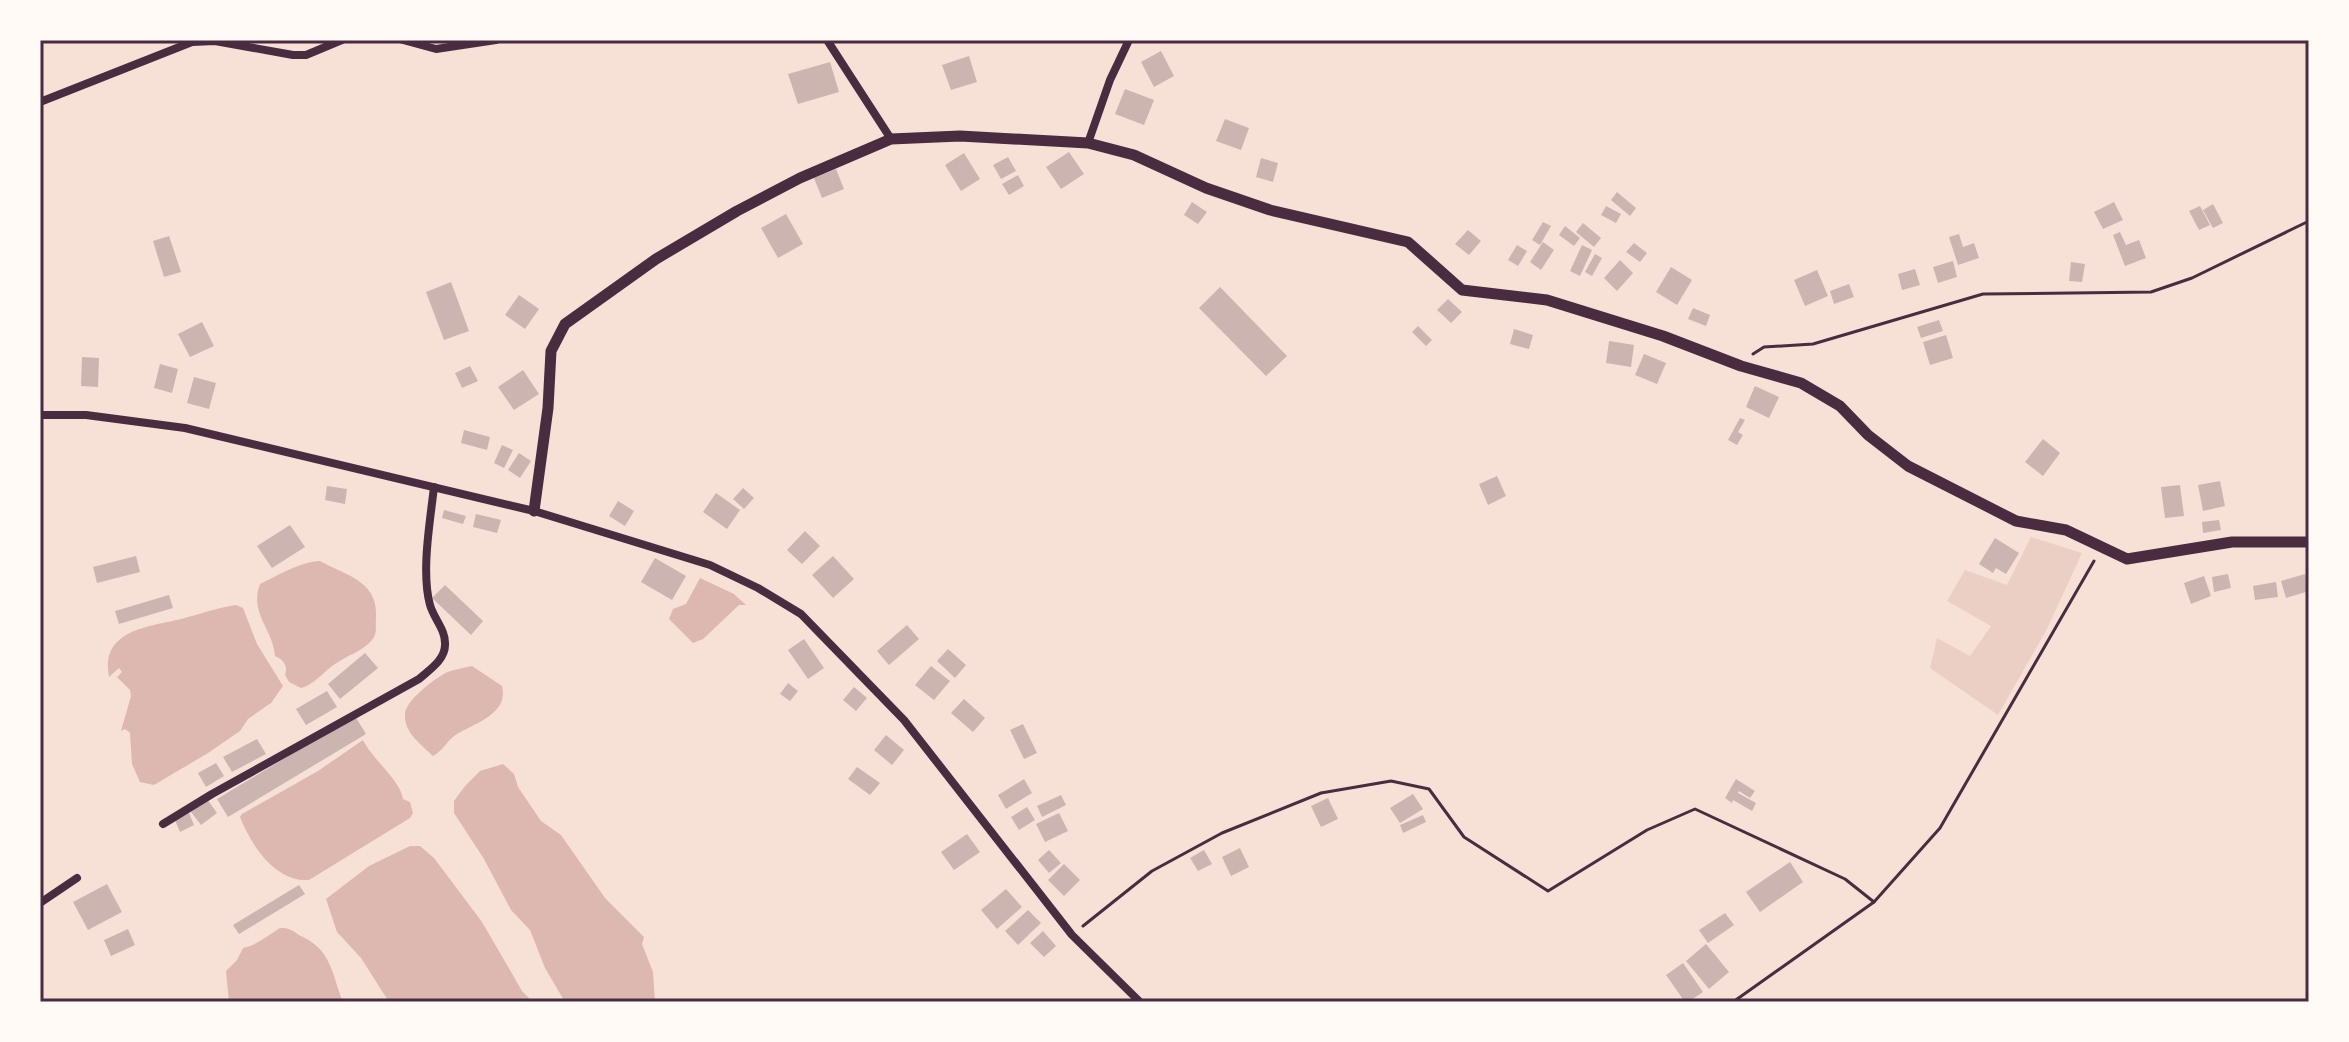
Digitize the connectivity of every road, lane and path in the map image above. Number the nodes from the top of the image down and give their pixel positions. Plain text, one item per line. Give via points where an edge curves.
1 (342, 40) edge
2 (403, 40) edge
3 (496, 40) edge
4 (827, 40) edge
5 (1129, 40) edge
6 (465, 41) edge
7 (40, 102) edge
8 (891, 139) junction
9 (1088, 143) junction
10 (2309, 221) edge
11 (1741, 366) junction
12 (40, 415) edge
13 (434, 487) junction
14 (534, 511) junction
15 (2309, 542) edge
16 (2102, 547) junction
17 (163, 824) dead end
18 (77, 878) dead end
19 (1874, 902) junction
20 (40, 903) edge
21 (1072, 935) junction
22 (1140, 1002) edge
23 (1733, 1002) edge

1 - 7 street via 306,55 192,42
2 - 6 street via 436,49
3 - 6 street
4 - 8 street
5 - 9 street
8 - 9 street via 960,136
8 - 14 street via 737,211 656,259 565,324 551,351
9 - 11 street via 1134,155 1270,210 1408,242 1462,290 1547,300
10 - 11 path via 2192,278 2151,292 1983,294 1813,344 1764,347
11 - 16 street via 1801,383 1840,406 1908,466 2016,521 2066,530
12 - 13 street via 86,415 185,428
13 - 14 street
13 - 17 street via 428,584 430,605 444,633 441,658 419,679
14 - 21 street via 710,565 801,614 904,720
15 - 16 street via 2232,542 2127,559
16 - 19 path via 1940,828
18 - 20 street
19 - 21 path via 1845,879 1695,809 1647,830 1548,891 1464,837 1429,789 1391,781 1321,793 1222,833 1152,871
19 - 23 path
21 - 22 street

